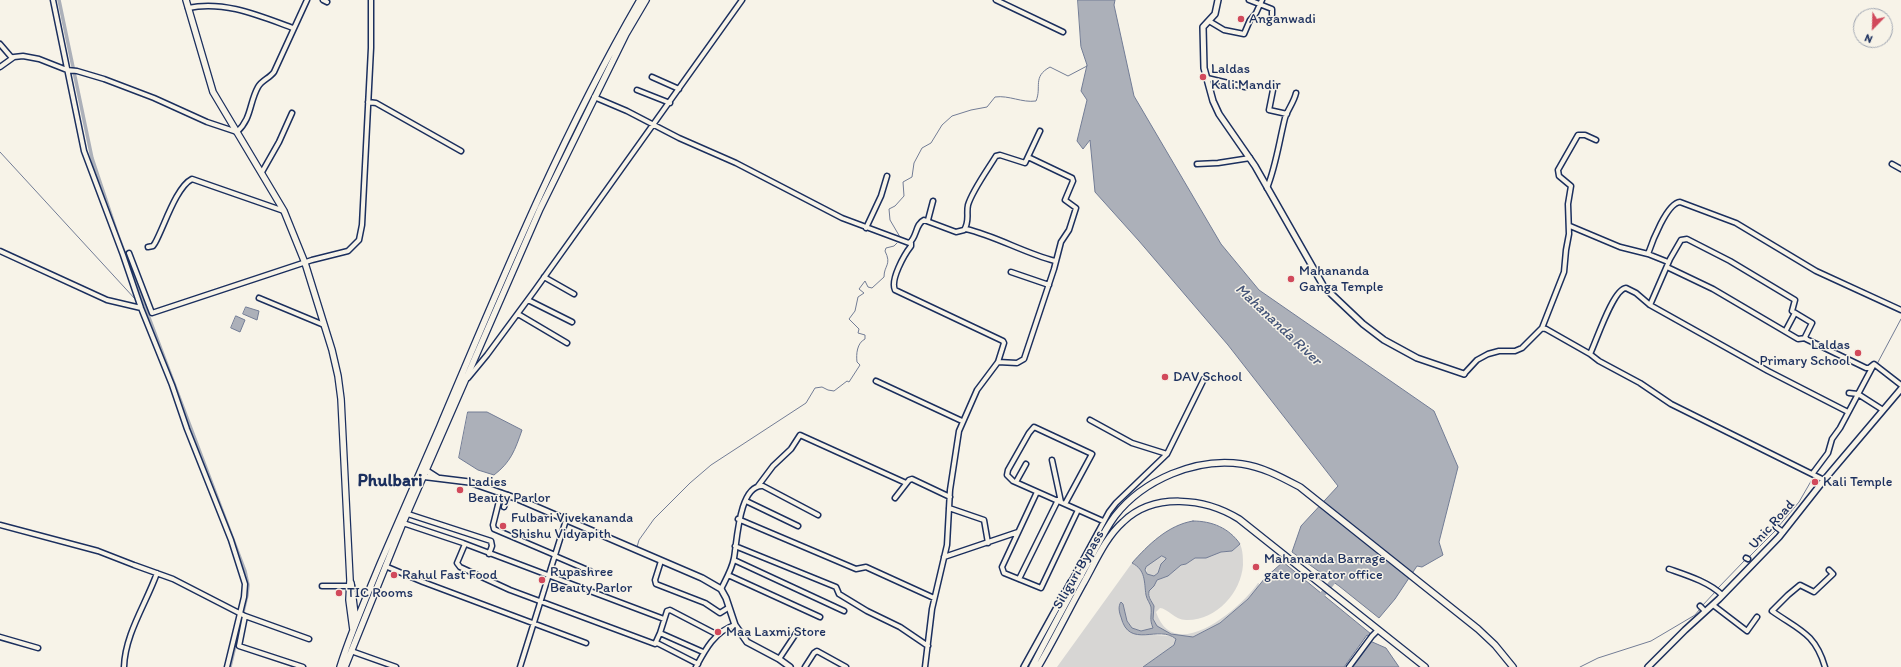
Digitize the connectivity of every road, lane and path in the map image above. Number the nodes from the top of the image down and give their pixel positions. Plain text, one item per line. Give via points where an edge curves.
1 (53, 0) edge
2 (186, 0) edge
3 (307, 0) edge
4 (371, 0) edge
5 (640, 0) edge
6 (646, 0) edge
7 (742, 0) edge
8 (996, 0) edge
9 (1218, 0) edge
10 (1249, 0) edge
11 (1261, 2) edge
12 (188, 8) junction
13 (1272, 15) dead end
14 (1209, 21) junction
15 (294, 28) junction
16 (1063, 32) dead end
17 (0, 44) edge
18 (12, 58) junction
19 (0, 67) edge
20 (67, 70) junction
21 (652, 76) dead end
22 (1207, 78) junction
23 (1245, 87) dead end
24 (679, 89) junction
25 (636, 90) dead end
26 (1273, 90) dead end
27 (1296, 93) dead end
28 (594, 97) junction
29 (368, 102) junction
30 (670, 103) junction
31 (292, 113) dead end
32 (1287, 114) junction
33 (654, 124) junction
34 (1040, 131) dead end
35 (237, 132) junction
36 (1596, 140) dead end
37 (461, 151) dead end
38 (1028, 157) junction
39 (1250, 158) junction
40 (1197, 164) dead end
41 (1892, 164) dead end
42 (1901, 169) edge
43 (262, 172) junction
44 (887, 176) dead end
45 (1267, 188) junction
46 (933, 201) dead end
47 (284, 211) junction
48 (928, 220) junction
49 (1570, 226) junction
50 (866, 228) junction
51 (966, 229) junction
52 (910, 243) junction
53 (148, 247) dead end
54 (0, 251) edge
55 (129, 253) dead end
56 (1648, 254) junction
57 (1055, 261) junction
58 (305, 263) junction
59 (1668, 265) junction
60 (1011, 272) dead end
61 (544, 277) junction
62 (1049, 285) junction
63 (142, 289) junction
64 (135, 291) junction
65 (574, 294) dead end
66 (259, 298) dead end
67 (528, 300) junction
68 (1650, 305) junction
69 (141, 308) junction
70 (1901, 310) edge
71 (1795, 313) junction
72 (518, 314) junction
73 (572, 322) dead end
74 (324, 325) junction
75 (1542, 328) junction
76 (1786, 330) junction
77 (1806, 338) junction
78 (568, 343) dead end
79 (1590, 354) junction
80 (998, 362) junction
81 (1875, 365) junction
82 (1464, 374) joint
83 (1204, 379) dead end
84 (876, 381) dead end
85 (465, 382) junction
86 (1901, 385) edge
87 (1901, 389) edge
88 (1849, 393) dead end
89 (1859, 395) junction
90 (1883, 410) junction
91 (1848, 412) junction
92 (1090, 420) dead end
93 (962, 421) junction
94 (1167, 454) junction
95 (1052, 460) dead end
96 (1026, 464) dead end
97 (424, 469) junction
98 (1815, 474) junction
99 (421, 476) junction
100 (438, 478) junction
101 (1824, 480) junction
102 (1016, 482) junction
103 (906, 483) junction
104 (758, 486) junction
105 (1037, 492) junction
106 (501, 493) junction
107 (508, 495) junction
108 (950, 497) junction
109 (896, 498) dead end
110 (746, 501) junction
111 (1062, 502) junction
112 (504, 507) dead end
113 (949, 508) junction
114 (1078, 510) junction
115 (408, 514) junction
116 (818, 515) dead end
117 (738, 519) junction
118 (566, 520) junction
119 (1103, 521) junction
120 (403, 523) junction
121 (0, 525) edge
122 (798, 526) dead end
123 (1018, 531) junction
124 (988, 543) junction
125 (465, 544) junction
126 (735, 546) junction
127 (489, 554) junction
128 (555, 555) junction
129 (944, 557) junction
130 (734, 560) junction
131 (661, 561) junction
132 (385, 566) junction
133 (1669, 569) dead end
134 (1829, 570) dead end
135 (590, 571) dead end
136 (157, 573) junction
137 (728, 575) junction
138 (549, 576) junction
139 (1081, 576) junction
140 (1019, 579) junction
141 (1071, 582) junction
142 (350, 584) junction
143 (322, 586) dead end
144 (721, 589) junction
145 (1722, 595) junction
146 (354, 598) junction
147 (934, 598) junction
148 (365, 601) junction
149 (541, 602) junction
150 (1713, 605) junction
151 (728, 608) junction
152 (844, 611) dead end
153 (240, 613) junction
154 (245, 616) junction
155 (820, 617) dead end
156 (1758, 617) dead end
157 (664, 619) junction
158 (356, 623) junction
159 (534, 624) junction
160 (735, 625) junction
161 (1377, 629) junction
162 (356, 632) junction
163 (797, 632) dead end
164 (660, 633) junction
165 (718, 635) junction
166 (0, 637) edge
167 (309, 639) dead end
168 (586, 643) dead end
169 (657, 643) junction
170 (928, 646) junction
171 (38, 648) dead end
172 (351, 651) junction
173 (704, 652) junction
174 (779, 659) junction
175 (697, 666) edge
176 (124, 667) edge
177 (227, 667) edge
178 (303, 667) edge
179 (340, 667) edge
180 (345, 667) edge
181 (396, 667) edge
182 (520, 667) edge
183 (790, 667) edge
184 (805, 667) edge
185 (846, 667) edge
186 (925, 667) edge
187 (1024, 667) edge
188 (1032, 667) edge
189 (1038, 667) edge
190 (1349, 667) edge
191 (1424, 667) edge
192 (1513, 667) edge
193 (1648, 667) edge
194 (1825, 667) edge

1 - 20 street
2 - 12 highway
3 - 15 street
4 - 29 street
5 - 97 highway via 549,175
6 - 28 highway
7 - 24 street
8 - 16 street
9 - 14 main road via 1217,11
10 - 11 street
11 - 13 street via 1273,10
11 - 14 street via 1244,34 1224,30
12 - 15 street via 207,2 222,2
12 - 35 highway via 213,92
14 - 22 main road via 1203,27 1203,61
15 - 35 street via 274,72 260,84 250,114
17 - 18 street
18 - 19 street
18 - 20 street via 30,57
20 - 35 street via 77,71 154,98 207,122
20 - 64 street via 84,151
21 - 24 street
22 - 23 street
22 - 39 main road via 1213,101 1223,121
24 - 30 street
25 - 30 street
26 - 32 street via 1269,110
27 - 32 street
28 - 33 street
28 - 85 highway via 540,209
29 - 37 street via 376,103
29 - 58 street via 360,237 348,251
30 - 33 street
31 - 43 street
32 - 45 street
33 - 50 street
33 - 61 street
34 - 38 street
35 - 43 highway
36 - 49 street via 1578,135 1558,170 1558,175 1571,186 1568,207
38 - 51 street via 1024,163 1000,154 996,156 968,204
38 - 57 street via 1073,179 1065,200 1076,208
39 - 40 street
39 - 45 main road
41 - 42 street
43 - 47 highway
44 - 50 street
45 - 82 main road via 1317,277 1332,296 1384,340 1417,358
46 - 48 street
47 - 53 street via 192,179 176,198 156,243
47 - 58 highway
48 - 51 street via 956,232
48 - 52 street via 921,221
49 - 56 street via 1620,248
49 - 75 street via 1564,272
50 - 52 street
51 - 57 street
52 - 80 street via 898,268 894,282 895,290 1003,341
54 - 69 street via 107,300
55 - 63 street
56 - 59 street
56 - 70 street via 1670,208 1680,202 1736,223 1812,268
57 - 62 street
58 - 63 street via 153,313
58 - 74 highway
59 - 68 street
59 - 71 street via 1681,240 1688,239 1794,300 1796,302 1792,311
59 - 76 street
60 - 62 street
61 - 65 street
61 - 67 street
62 - 80 street via 1023,360 1017,363
63 - 64 street
64 - 69 street
66 - 74 street
67 - 72 street
67 - 73 street
68 - 79 street via 1631,291 1624,288 1621,290
68 - 91 street
69 - 153 street via 238,560 245,584
71 - 76 street
71 - 77 street via 1812,323
72 - 78 street
72 - 85 street
74 - 142 highway via 341,399
75 - 79 street via 1550,330
75 - 82 street via 1522,348 1488,354 1477,360
76 - 77 street via 1800,340
77 - 81 street via 1866,368
79 - 98 street via 1670,404
80 - 93 street via 977,390
81 - 86 street
81 - 89 street
83 - 94 street
84 - 93 street
85 - 97 highway
87 - 90 main road, Unic Road
88 - 89 street
89 - 90 street
89 - 91 street
90 - 101 main road, Unic Road
91 - 98 street
92 - 94 street via 1132,443
93 - 108 street
94 - 119 street via 1116,502
95 - 111 street
96 - 102 street
97 - 99 highway
97 - 100 main road
98 - 101 street
99 - 100 main road
99 - 115 highway
99 - 148 highway
100 - 106 main road via 469,482
101 - 145 main road, Unic Road
102 - 105 street
102 - 111 street via 1007,475 1008,470 1032,428 1039,428 1092,454
103 - 104 street via 800,435
103 - 108 street via 912,479
103 - 109 street
104 - 110 street
104 - 116 street via 763,486
105 - 111 street
105 - 123 street
106 - 107 main road
106 - 128 street via 494,529
107 - 112 street
107 - 118 main road
108 - 113 street
110 - 117 street
110 - 122 street
111 - 114 street
111 - 140 street
113 - 124 street via 984,520
113 - 129 street
114 - 119 street
114 - 140 street via 1041,588
115 - 120 highway
115 - 127 street via 491,541 493,544
117 - 126 street
117 - 147 street via 856,569 865,567 873,570
118 - 128 street
118 - 131 main road
119 - 141 street
120 - 125 street
120 - 132 highway
121 - 136 street via 90,548
123 - 124 street
123 - 140 street via 1001,569 1004,573
124 - 129 street
125 - 127 street
125 - 149 street via 457,563 460,567
126 - 130 street
126 - 170 street via 836,587 839,594 900,627
127 - 138 street
128 - 135 street
128 - 138 street
129 - 147 street
130 - 137 street
130 - 152 street
131 - 144 main road via 686,570
131 - 151 street via 656,584 705,603 720,613
132 - 159 street
132 - 162 highway
133 - 145 street via 1699,580
134 - 194 street via 1833,574 1814,592 1800,585 1772,611 1811,638 1820,651
136 - 153 street
136 - 176 street via 135,624
137 - 144 street
137 - 155 street
138 - 149 street
138 - 157 street
139 - 141 main road
139 - 188 highway
139 - 192 highway via 1102,536 1116,516 1153,482 1187,468 1229,462 1243,464 1270,471 1300,487 1438,596 1490,640
141 - 187 main road
142 - 143 street
142 - 146 highway
142 - 162 highway
144 - 151 main road
145 - 150 main road, Unic Road
146 - 148 highway
146 - 158 highway
147 - 170 street
148 - 158 highway
149 - 159 street
149 - 169 street
150 - 156 street via 1747,631
150 - 193 main road, Unic Road
151 - 160 main road
153 - 154 street
153 - 177 street
154 - 167 street
154 - 178 street via 239,646
157 - 164 street
157 - 165 street via 666,611 670,610
158 - 162 highway
159 - 168 street
159 - 182 street
160 - 165 street
160 - 174 main road via 747,642
161 - 189 highway, Siliguri Bypass via 1229,512 1201,503 1170,502 1150,505 1122,523 1104,546
161 - 190 street
161 - 191 highway
162 - 172 highway
162 - 179 highway
163 - 174 street
164 - 169 street
164 - 173 street
165 - 173 street
166 - 171 street
169 - 175 street
170 - 186 street
172 - 180 highway
172 - 181 street
173 - 175 street
174 - 183 main road
184 - 185 street via 817,651

